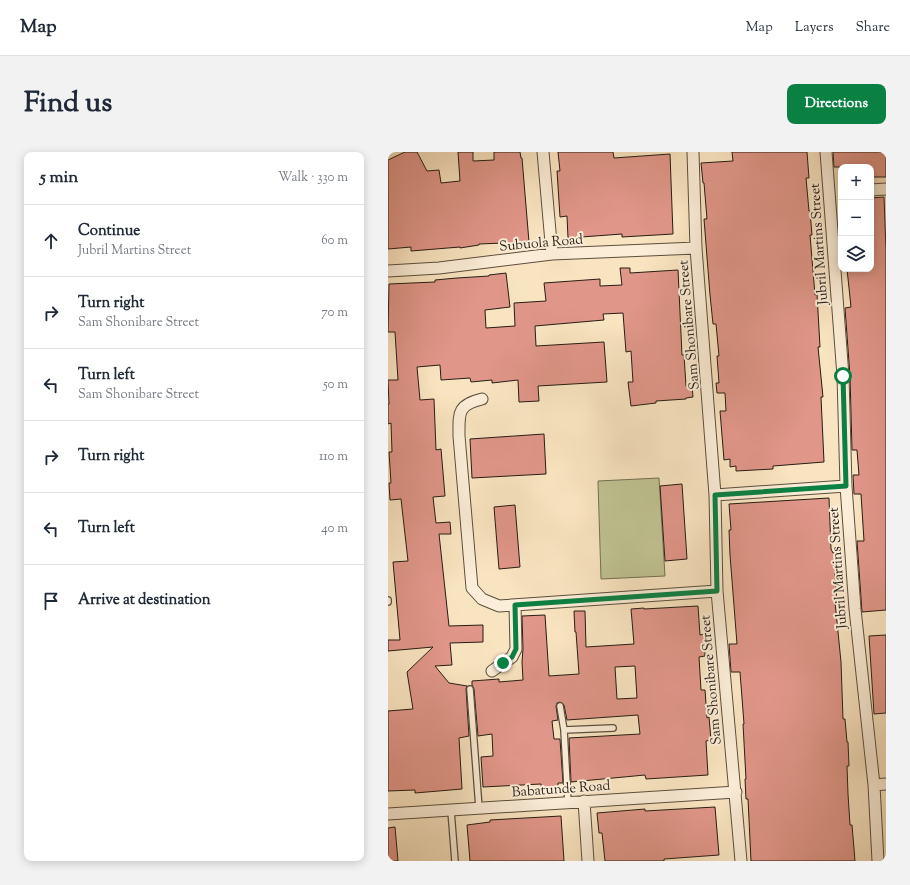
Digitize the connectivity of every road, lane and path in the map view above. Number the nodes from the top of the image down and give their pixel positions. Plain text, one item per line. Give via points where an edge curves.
1 (543, 152) edge
2 (693, 152) edge
3 (826, 152) edge
4 (886, 189) edge
5 (874, 190) edge
6 (696, 248) junction
7 (552, 254) junction
8 (388, 271) edge
9 (482, 399) dead end
10 (846, 486) junction
11 (715, 495) junction
12 (717, 591) junction
13 (515, 605) junction
14 (492, 671) dead end
15 (470, 689) dead end
16 (560, 706) dead end
17 (613, 728) dead end
18 (564, 730) junction
19 (886, 784) edge
20 (874, 785) junction
21 (736, 792) junction
22 (584, 801) junction
23 (568, 802) junction
24 (480, 808) junction
25 (451, 811) junction
26 (388, 814) edge
27 (456, 861) edge
28 (588, 861) edge
29 (741, 861) edge
30 (878, 861) edge

1 - 7 street
2 - 6 street, Sam Shonibare Street
3 - 10 street, Jubril Martins Street via 843,376
4 - 5 street
6 - 7 street, Subuola Road
6 - 11 street, Sam Shonibare Street
7 - 8 street, Subuola Road via 439,268
9 - 13 street via 470,402 462,408 459,418 472,588 482,599 492,604
10 - 11 street
10 - 20 street, Jubril Martins Street via 855,610
11 - 12 street, Sam Shonibare Street
12 - 13 street
12 - 21 street, Sam Shonibare Street
13 - 14 street via 516,649 512,657
15 - 24 lane
16 - 18 lane
17 - 18 lane
18 - 23 lane
19 - 20 street
20 - 30 street, Jubril Martins Street
21 - 22 street, Babatunde Road
21 - 29 street, Sam Shonibare Street
22 - 23 street, Babatunde Road
22 - 28 street
23 - 24 street, Babatunde Road
24 - 25 street, Babatunde Road
25 - 26 street, Babatunde Road
25 - 27 lane

